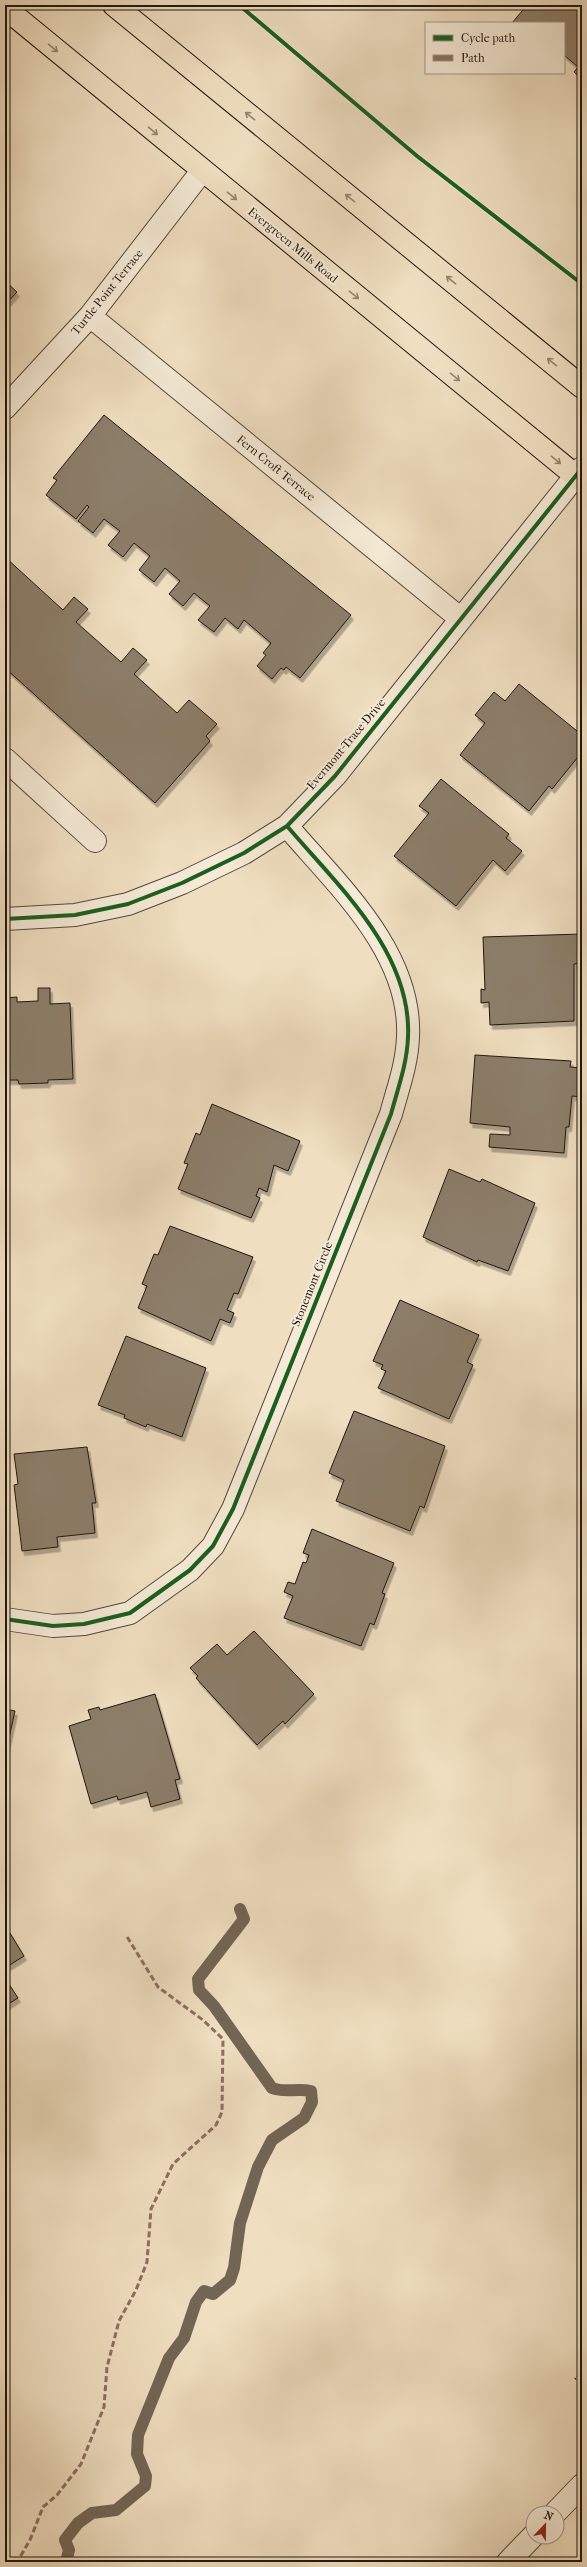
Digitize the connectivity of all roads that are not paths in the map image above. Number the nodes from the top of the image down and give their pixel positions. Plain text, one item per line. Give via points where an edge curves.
1 (114, 5) edge
2 (5, 8) edge
3 (202, 171) junction
4 (90, 316) junction
5 (582, 387) edge
6 (5, 408) edge
7 (580, 475) edge
8 (462, 619) junction
9 (5, 760) edge
10 (287, 826) junction
11 (95, 841) dead end
12 (5, 919) edge
13 (5, 1619) edge
14 (582, 2485) edge
15 (563, 2505) edge
16 (525, 2544) edge
17 (508, 2562) edge

5 -> 1 main road
2 -> 3 main road, Evergreen Mills Road
3 - 4 street, Turtle Point Terrace
3 -> 7 main road, Evergreen Mills Road
4 - 6 street, Turtle Point Terrace
4 - 8 street, Fern Croft Terrace
7 - 8 street, Evermont Trace Drive
8 - 10 street, Evermont Trace Drive via 335,776
9 - 11 street
10 - 12 street, Evermont Trace Drive via 237,856 182,883 128,904 75,915
10 - 13 street, Stonemont Circle via 354,904 385,949 403,993 408,1035 406,1063 391,1114 233,1509 213,1546 190,1570 130,1613 84,1624 53,1626
14 - 15 street
16 - 17 street

